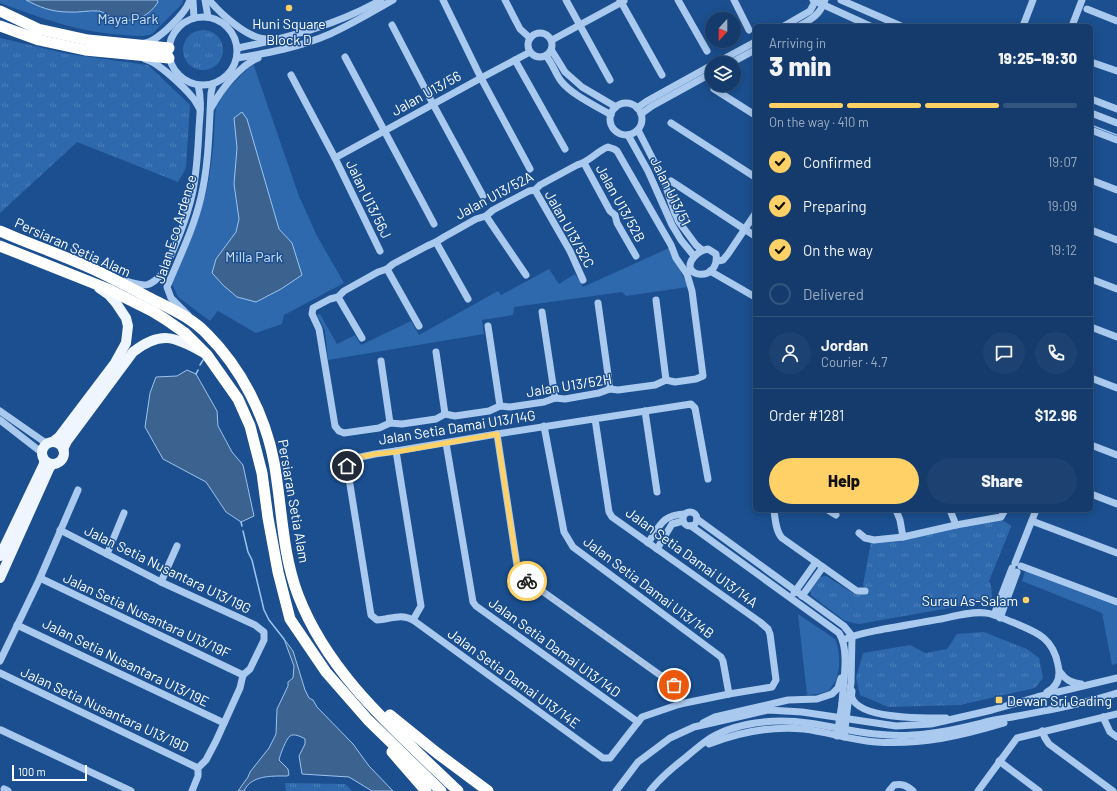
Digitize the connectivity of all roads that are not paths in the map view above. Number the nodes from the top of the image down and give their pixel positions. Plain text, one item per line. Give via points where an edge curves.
1 (190, 0) edge
2 (193, 0) edge
3 (205, 0) edge
4 (209, 0) edge
5 (381, 0) edge
6 (393, 0) edge
7 (443, 0) edge
8 (505, 0) edge
9 (566, 0) edge
10 (678, 0) edge
11 (734, 0) edge
12 (815, 0) edge
13 (842, 0) edge
14 (1033, 0) edge
15 (1082, 0) edge
16 (622, 1) edge
17 (824, 2) edge
18 (1087, 9) dead end
19 (0, 11) edge
20 (0, 15) edge
21 (208, 17) junction
22 (194, 18) junction
23 (1117, 21) edge
24 (787, 24) edge
25 (802, 24) edge
26 (866, 24) edge
27 (896, 24) edge
28 (1024, 24) edge
29 (1073, 24) edge
30 (392, 25) dead end
31 (580, 25) junction
32 (0, 27) edge
33 (749, 30) dead end
34 (36, 33) junction
35 (530, 38) junction
36 (280, 39) junction
37 (552, 40) junction
38 (753, 43) edge
39 (238, 48) junction
40 (134, 50) junction
41 (707, 51) dead end
42 (753, 51) edge
43 (530, 52) junction
44 (169, 53) junction
45 (269, 53) junction
46 (549, 54) junction
47 (729, 56) edge
48 (345, 57) dead end
49 (237, 58) junction
50 (741, 58) edge
51 (515, 60) junction
52 (1093, 63) edge
53 (705, 69) edge
54 (1117, 71) edge
55 (291, 75) dead end
56 (662, 75) dead end
57 (705, 77) edge
58 (481, 78) junction
59 (610, 80) dead end
60 (213, 84) junction
61 (198, 85) junction
62 (719, 92) edge
63 (1093, 100) edge
64 (433, 104) junction
65 (616, 107) junction
66 (200, 109) junction
67 (1117, 109) edge
68 (210, 110) junction
69 (639, 111) junction
70 (753, 113) edge
71 (1093, 114) edge
72 (611, 115) junction
73 (671, 123) dead end
74 (1117, 123) edge
75 (638, 130) junction
76 (384, 131) junction
77 (1093, 131) edge
78 (628, 135) junction
79 (1117, 140) edge
80 (565, 149) dead end
81 (335, 158) junction
82 (584, 163) junction
83 (530, 169) dead end
84 (753, 176) edge
85 (671, 181) dead end
86 (1093, 181) edge
87 (534, 190) junction
88 (1117, 190) edge
89 (483, 196) dead end
90 (486, 216) junction
91 (753, 217) edge
92 (434, 224) dead end
93 (744, 230) junction
94 (0, 231) edge
95 (1093, 231) edge
96 (753, 235) edge
97 (1117, 240) edge
98 (436, 242) junction
99 (0, 246) edge
100 (702, 250) junction
101 (380, 251) dead end
102 (636, 256) dead end
103 (694, 256) junction
104 (717, 260) junction
105 (387, 269) junction
106 (97, 271) junction
107 (710, 271) junction
108 (689, 273) junction
109 (526, 275) dead end
110 (583, 280) dead end
111 (1093, 280) edge
112 (91, 282) junction
113 (1117, 289) edge
114 (753, 296) edge
115 (338, 297) junction
116 (468, 299) dead end
117 (656, 300) dead end
118 (598, 303) dead end
119 (542, 312) dead end
120 (195, 322) junction
121 (419, 326) dead end
122 (488, 326) dead end
123 (1093, 328) edge
124 (1117, 337) edge
125 (362, 338) dead end
126 (436, 352) dead end
127 (207, 355) junction
128 (381, 361) dead end
129 (1093, 379) edge
130 (666, 380) junction
131 (1117, 388) edge
132 (610, 389) junction
133 (555, 398) junction
134 (500, 406) junction
135 (0, 411) edge
136 (645, 411) junction
137 (445, 414) junction
138 (595, 419) junction
139 (0, 420) edge
140 (390, 423) junction
141 (544, 426) junction
142 (339, 431) joint
143 (497, 434) junction
144 (51, 442) junction
145 (446, 443) junction
146 (1093, 446) edge
147 (63, 449) junction
148 (396, 452) junction
149 (1117, 456) edge
150 (46, 459) junction
151 (708, 479) dead end
152 (78, 490) dead end
153 (657, 492) dead end
154 (1093, 495) edge
155 (1117, 504) edge
156 (774, 512) edge
157 (831, 512) edge
158 (897, 512) edge
159 (951, 512) edge
160 (1004, 512) edge
161 (1035, 512) edge
162 (124, 514) dead end
163 (836, 515) dead end
164 (684, 518) junction
165 (697, 519) junction
166 (1032, 521) junction
167 (956, 525) junction
168 (691, 526) junction
169 (60, 530) junction
170 (716, 532) junction
171 (859, 533) dead end
172 (903, 537) junction
173 (710, 540) junction
174 (648, 543) junction
175 (178, 546) dead end
176 (657, 549) junction
177 (1117, 553) edge
178 (107, 554) junction
179 (0, 556) edge
180 (816, 562) junction
181 (823, 567) junction
182 (1016, 567) junction
183 (0, 578) edge
184 (40, 578) junction
185 (162, 582) junction
186 (795, 590) junction
187 (864, 591) dead end
188 (802, 596) junction
189 (792, 599) junction
190 (1117, 602) edge
191 (1001, 606) junction
192 (986, 613) junction
193 (997, 616) junction
194 (413, 620) junction
195 (1010, 622) junction
196 (17, 625) junction
197 (852, 636) junction
198 (843, 640) junction
199 (0, 661) edge
200 (336, 664) junction
201 (845, 668) junction
202 (1060, 672) junction
203 (0, 673) edge
204 (243, 675) junction
205 (1117, 678) edge
206 (851, 683) junction
207 (1085, 685) junction
208 (1117, 693) edge
209 (729, 694) junction
210 (1037, 697) junction
211 (845, 703) junction
212 (680, 704) junction
213 (1045, 711) junction
214 (1117, 714) edge
215 (966, 716) junction
216 (1103, 717) junction
217 (368, 720) junction
218 (638, 722) junction
219 (224, 723) junction
220 (694, 727) junction
221 (2, 730) dead end
222 (1042, 731) junction
223 (841, 736) junction
224 (1117, 737) edge
225 (695, 749) junction
226 (999, 761) junction
227 (198, 768) junction
228 (132, 791) edge
229 (192, 791) edge
230 (426, 791) edge
231 (441, 791) edge
232 (458, 791) edge
233 (488, 791) edge
234 (616, 791) edge
235 (650, 791) edge
236 (889, 791) edge
237 (913, 791) edge
238 (978, 791) edge
239 (1039, 791) edge
240 (1113, 791) edge

1 - 40 street via 185,10 154,40
2 - 22 street
3 - 21 street
4 - 36 street via 251,36 259,39
5 - 36 street via 350,15
6 - 45 street via 329,34
7 - 58 street
8 - 35 street via 520,29
9 - 31 street
10 - 41 street
11 - 33 street
12 - 17 street
12 - 24 street via 810,11
13 - 27 street
14 - 28 street
15 - 29 street
16 - 31 street
16 - 56 street
17 - 25 street via 820,12
17 - 26 street
18 - 23 street
19 - 34 highway
20 - 34 highway
21 - 22 street
21 - 39 street via 219,20 228,27 235,37
22 - 44 street via 177,29 171,38
30 - 64 street
31 - 37 street
31 - 59 street
32 - 34 highway
34 - 40 highway via 85,50
35 - 37 street via 542,33
35 - 43 street
36 - 39 street
37 - 46 street
38 - 47 street
39 - 49 street
40 - 44 highway
40 - 66 street via 162,68 194,98
42 - 50 street
43 - 46 street via 539,58
43 - 51 street, Jalan U13/56
44 - 61 street via 174,69 181,77
45 - 49 street
45 - 68 street via 244,66 221,91
46 - 65 street via 582,86
46 - 72 street via 561,81
48 - 76 street
49 - 60 street via 232,70 224,79
51 - 58 street, Jalan U13/56
51 - 80 street
52 - 54 street
53 - 69 street via 647,101
55 - 81 street, Jalan U13/56J
57 - 69 street
58 - 64 street, Jalan U13/56
58 - 83 street
60 - 61 street
60 - 68 street, Jalan Eco Ardence
61 - 66 street, Jalan Eco Ardence
62 - 70 street
63 - 67 street
64 - 76 street, Jalan U13/56
64 - 89 street
65 - 69 street via 627,104
65 - 72 street
66 - 106 street, Jalan Eco Ardence via 192,196 163,273 154,283 143,286
68 - 120 street, Jalan Eco Ardence via 201,198 168,287 170,298
69 - 75 street via 641,125
71 - 74 street
72 - 78 street via 611,124 616,131
73 - 84 street
75 - 78 street
75 - 100 street, Jalan U13/51 via 664,181 679,222
76 - 81 street, Jalan U13/56
76 - 92 street
77 - 79 street
78 - 103 street, Jalan U13/51 via 648,171 672,225
81 - 101 street, Jalan U13/56J
82 - 87 street, Jalan U13/52A
82 - 102 street, Jalan U13/52B
82 - 108 street, Jalan U13/52A via 605,148 617,151 676,258
85 - 93 street
86 - 88 street
87 - 90 street, Jalan U13/52A
87 - 110 street, Jalan U13/52C via 567,245
90 - 98 street, Jalan U13/52A
90 - 109 street
91 - 93 street
93 - 96 street
93 - 104 street via 723,260
94 - 106 highway, Persiaran Setia Alam
95 - 97 street
98 - 105 street, Jalan U13/52A
98 - 116 street
99 - 112 highway, Persiaran Setia Alam
100 - 103 street
100 - 104 street via 713,251
103 - 108 street
104 - 107 street
105 - 115 street, Jalan U13/52A via 344,291
105 - 121 street
106 - 120 highway, Persiaran Setia Alam
107 - 108 street via 701,275
107 - 114 street
108 - 130 street, Jalan U13/52H via 703,376 676,382
111 - 113 street
112 - 127 highway, Persiaran Setia Alam via 166,319 185,333
112 - 144 main road via 109,295 126,318 126,343 115,363 59,437
115 - 125 street
115 - 142 street, Jalan U13/52A via 316,306 312,312 319,330
117 - 130 street
118 - 132 street
119 - 133 street
120 - 200 highway, Persiaran Setia Alam via 237,371 265,428 274,462 289,566 314,631
122 - 134 street
123 - 124 street
126 - 137 street
127 - 147 main road via 177,339 167,337 151,341 139,348
127 - 217 highway, Persiaran Setia Alam via 238,399 250,426 262,473 278,572 290,619 326,672
128 - 140 street
129 - 131 street
130 - 132 street, Jalan U13/52H via 655,385
132 - 133 street, Jalan U13/52H via 599,394
133 - 134 street, Jalan U13/52H via 510,407
134 - 137 street, Jalan U13/52H via 489,411 455,416
135 - 144 street via 43,441
136 - 138 street, Jalan Setia Damai U13/14G
136 - 151 street, Jalan Setia Damai U13/14G via 693,405
136 - 153 street
137 - 140 street, Jalan U13/52H via 436,419 402,424
138 - 141 street, Jalan Setia Damai U13/14G
138 - 174 street, Jalan Setia Damai U13/14A via 612,517
139 - 150 street
140 - 142 street, Jalan U13/52H via 379,428 344,433
141 - 143 street, Jalan Setia Damai U13/14G
141 - 209 street, Jalan Setia Damai U13/14B via 564,532 572,547 721,657 724,661
143 - 145 street, Jalan Setia Damai U13/14G
143 - 212 street via 520,576 674,685
144 - 147 main road via 60,444
144 - 150 main road via 43,447
145 - 148 street, Jalan Setia Damai U13/14G
145 - 218 street, Jalan Setia Damai U13/14D via 473,602
146 - 149 street
147 - 150 main road via 59,462
148 - 194 street via 421,606
148 - 194 street, Jalan Setia Damai U13/14G via 351,459 347,466 371,616 377,620 407,616
150 - 179 main road
150 - 183 main road via 49,469
152 - 169 street
154 - 155 street
156 - 180 street via 779,535
157 - 163 street
158 - 172 street
159 - 167 street
160 - 167 street via 1001,517
161 - 166 street
162 - 178 street
164 - 165 street via 688,512 692,512 696,514
164 - 168 street via 687,525
164 - 174 street via 669,516
164 - 176 street via 672,524
165 - 168 street
165 - 170 street
166 - 177 street
166 - 182 street
167 - 172 street
168 - 173 street
169 - 178 street, Jalan Setia Nusantara U13/19G
169 - 184 street
170 - 173 street via 712,533
170 - 186 street
171 - 172 street via 874,540
173 - 189 street
174 - 176 street, Jalan Setia Damai U13/14A
175 - 185 street
176 - 209 street, Jalan Setia Damai U13/14A via 768,629 776,680 772,687
178 - 185 street, Jalan Setia Nusantara U13/19G
180 - 181 street
180 - 186 street
181 - 187 street via 857,591
181 - 188 street
182 - 190 street
182 - 191 street
184 - 196 street
184 - 204 street, Jalan Setia Nusantara U13/19F
185 - 204 street, Jalan Setia Nusantara U13/19G via 264,632 264,640 250,668
186 - 188 street
186 - 189 street
188 - 197 street via 844,626
189 - 198 street via 839,633
191 - 192 street
191 - 193 street
191 - 195 street
192 - 193 street
192 - 197 street
193 - 195 street
194 - 218 street, Jalan Setia Damai U13/14E via 599,756 610,758
195 - 202 street via 1046,639 1057,657
196 - 199 street
196 - 219 street, Jalan Setia Nusantara U13/19E
197 - 198 street
197 - 206 street
198 - 201 street
200 - 232 highway, Persiaran Setia Alam via 361,695
200 - 233 highway via 400,724
201 - 211 street
201 - 220 street via 838,688 832,694 816,699 788,700 744,710 715,717
202 - 207 street via 1066,680
202 - 210 street via 1056,685
203 - 227 street, Jalan Setia Nusantara U13/19D
204 - 219 street
205 - 207 street
206 - 211 street
206 - 215 street via 852,698 867,710 881,714 927,718
207 - 210 street
208 - 213 street
209 - 212 street
210 - 215 street
211 - 223 street, bridge
212 - 218 street via 642,717
213 - 223 street via 972,733 929,741 876,742
213 - 225 street via 912,736 869,734 808,722 749,724 707,740
214 - 216 street
215 - 220 street via 931,724 896,726 802,712 768,710
216 - 222 street
216 - 224 street via 1110,732
217 - 230 highway via 384,743
217 - 231 highway, Persiaran Setia Alam
219 - 227 street via 206,760
220 - 234 street via 670,738 638,762
221 - 228 street
222 - 226 street via 1017,738
222 - 240 street via 1049,744
223 - 225 street via 805,729 767,729 721,739
225 - 235 street
226 - 238 street
226 - 239 street
227 - 229 street via 198,776
236 - 237 street via 894,785 900,784

